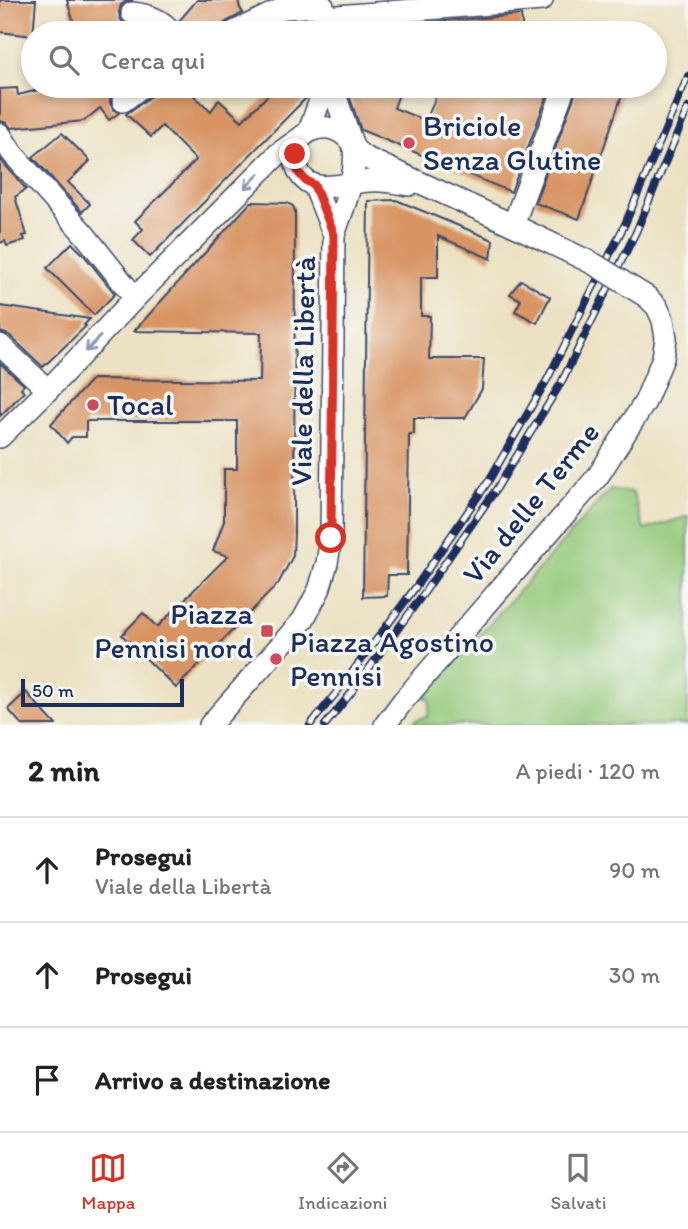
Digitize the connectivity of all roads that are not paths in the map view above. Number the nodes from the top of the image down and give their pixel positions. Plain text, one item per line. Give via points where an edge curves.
1 (542, 0) edge
2 (132, 13) dead end
3 (324, 14) edge
4 (158, 21) edge
5 (257, 21) edge
6 (127, 98) edge
7 (320, 98) edge
8 (333, 98) edge
9 (561, 98) edge
10 (123, 101) dead end
11 (0, 134) edge
12 (306, 134) junction
13 (342, 168) junction
14 (431, 189) junction
15 (513, 225) junction
16 (334, 235) junction
17 (135, 298) junction
18 (0, 345) edge
19 (48, 390) junction
20 (0, 437) edge
21 (210, 725) edge
22 (385, 725) edge

1 - 3 street
2 - 4 street
3 - 5 street via 284,8
6 - 10 street
7 - 12 street
8 - 13 street
9 - 15 street
11 - 17 street
12 - 13 street via 316,128 340,131
12 - 13 street via 295,154 295,164 305,180
12 -> 17 street via 279,153
13 - 14 street via 372,181
13 - 14 street via 364,158
13 - 16 street
13 - 16 street
14 - 15 street
15 - 22 street, Via delle Terme, bridge via 594,264 647,297 663,320 663,358 645,402 598,476
16 - 21 street, Viale della Libertà via 327,563 303,620
17 -> 19 street
18 - 19 street
19 - 20 street

